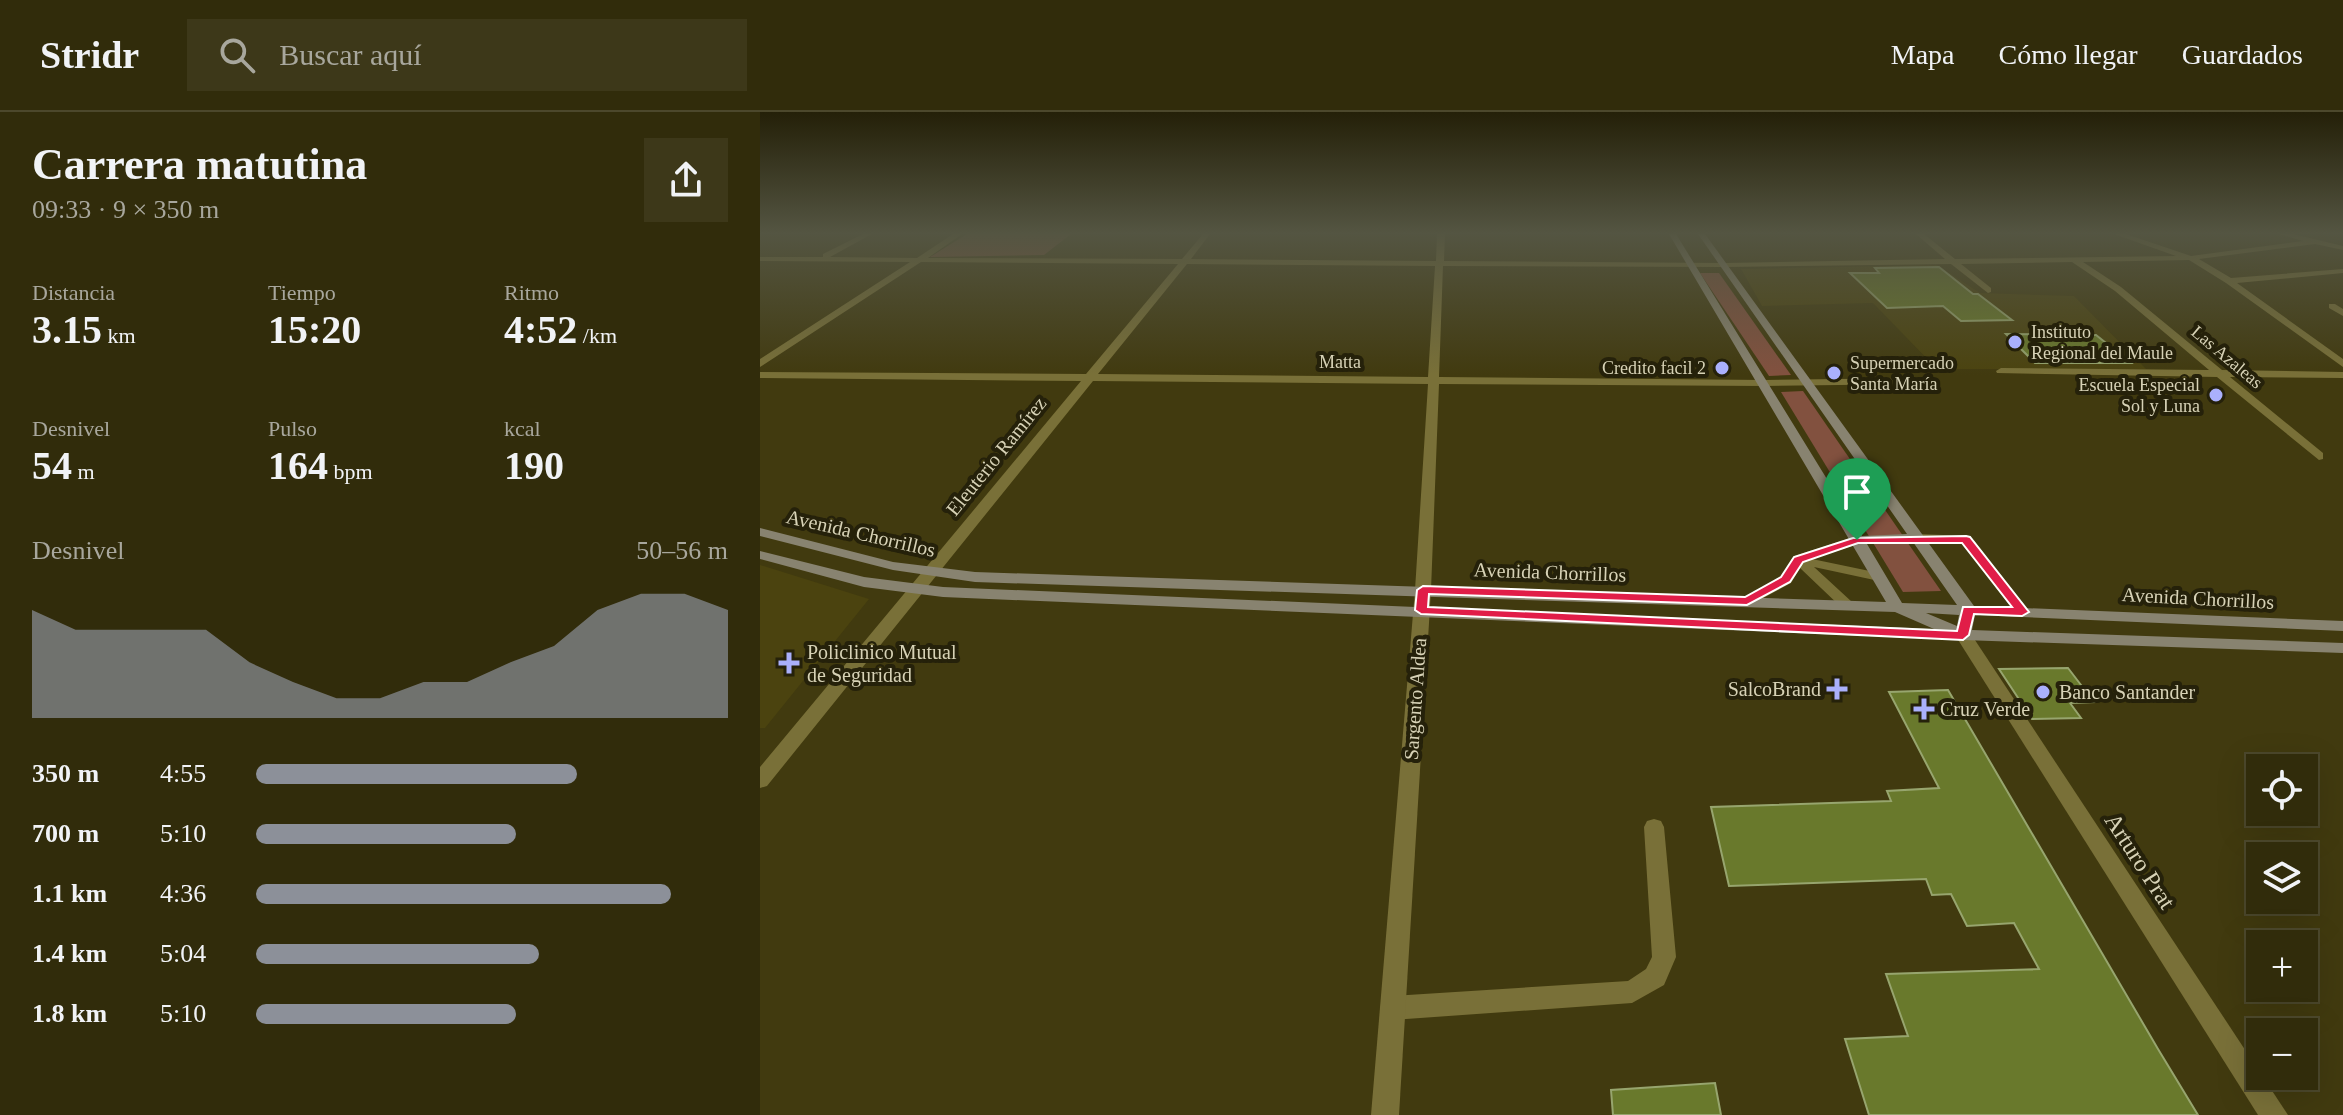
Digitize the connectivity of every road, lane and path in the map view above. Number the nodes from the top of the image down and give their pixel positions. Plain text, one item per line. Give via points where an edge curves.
1 (887, 281) edge
2 (1169, 281) edge
3 (1437, 281) edge
4 (1698, 281) edge
5 (1735, 281) edge
6 (1977, 281) edge
7 (2105, 281) edge
8 (2229, 281) edge
9 (1988, 290) dead end
10 (2332, 306) dead end
11 (2343, 313) edge
12 (760, 364) edge
13 (2343, 364) edge
14 (2001, 371) dead end
15 (2222, 374) junction
16 (760, 375) edge
17 (2343, 375) edge
18 (1088, 378) junction
19 (1433, 380) junction
20 (1920, 381) dead end
21 (1764, 383) junction
22 (1805, 383) junction
23 (2319, 456) dead end
24 (760, 532) edge
25 (1917, 538) junction
26 (1857, 540) junction
27 (760, 555) edge
28 (1799, 559) junction
29 (928, 572) junction
30 (1879, 577) junction
31 (914, 589) junction
32 (1422, 600) junction
33 (1747, 601) junction
34 (1847, 605) junction
35 (1897, 607) junction
36 (1968, 609) junction
37 (2022, 612) junction
38 (2343, 626) edge
39 (1963, 635) junction
40 (2343, 648) edge
41 (760, 781) edge
42 (1654, 827) dead end
43 (1392, 1008) junction
44 (1385, 1115) edge
45 (2274, 1115) edge

1 - 12 street
2 - 18 street, Eleuterio Ramírez
3 - 19 street, Sargento Aldea
4 - 21 main road
5 - 22 main road
6 - 9 street
7 - 15 street, Las Azaleas
8 - 13 street
10 - 11 street
14 - 15 street
15 - 17 street
15 - 23 street, Las Azaleas
16 - 18 street, Matta
18 - 19 street, Matta
18 - 29 street, Eleuterio Ramírez
19 - 21 street, Matta
19 - 32 street, Sargento Aldea
20 - 22 street, Matta
21 - 22 street, Matta
21 - 26 main road
22 - 25 main road
24 - 29 main road, Avenida Chorrillos
25 - 26 main road
25 - 36 main road
25 - 37 lane via 1966,539
26 - 28 lane
26 - 30 main road
27 - 31 main road, Avenida Chorrillos via 843,578
28 - 30 lane
28 - 33 lane via 1786,580
28 - 34 lane
29 - 31 street, Eleuterio Ramírez
29 - 32 main road, Avenida Chorrillos
30 - 35 main road
31 - 32 main road, Avenida Chorrillos
31 - 41 street, Eleuterio Ramírez
32 - 33 main road, Avenida Chorrillos
32 - 39 main road, Avenida Chorrillos
32 - 43 street, Sargento Aldea
33 - 34 main road, Avenida Chorrillos
34 - 35 main road, Avenida Chorrillos
35 - 36 main road, Avenida Chorrillos
35 - 39 main road
36 - 37 main road, Avenida Chorrillos
36 - 39 main road
37 - 38 main road, Avenida Chorrillos
39 - 40 main road, Avenida Chorrillos
39 - 45 street, Arturo Prat
42 - 43 street via 1664,957 1655,977 1632,992
43 - 44 street, Sargento Aldea

